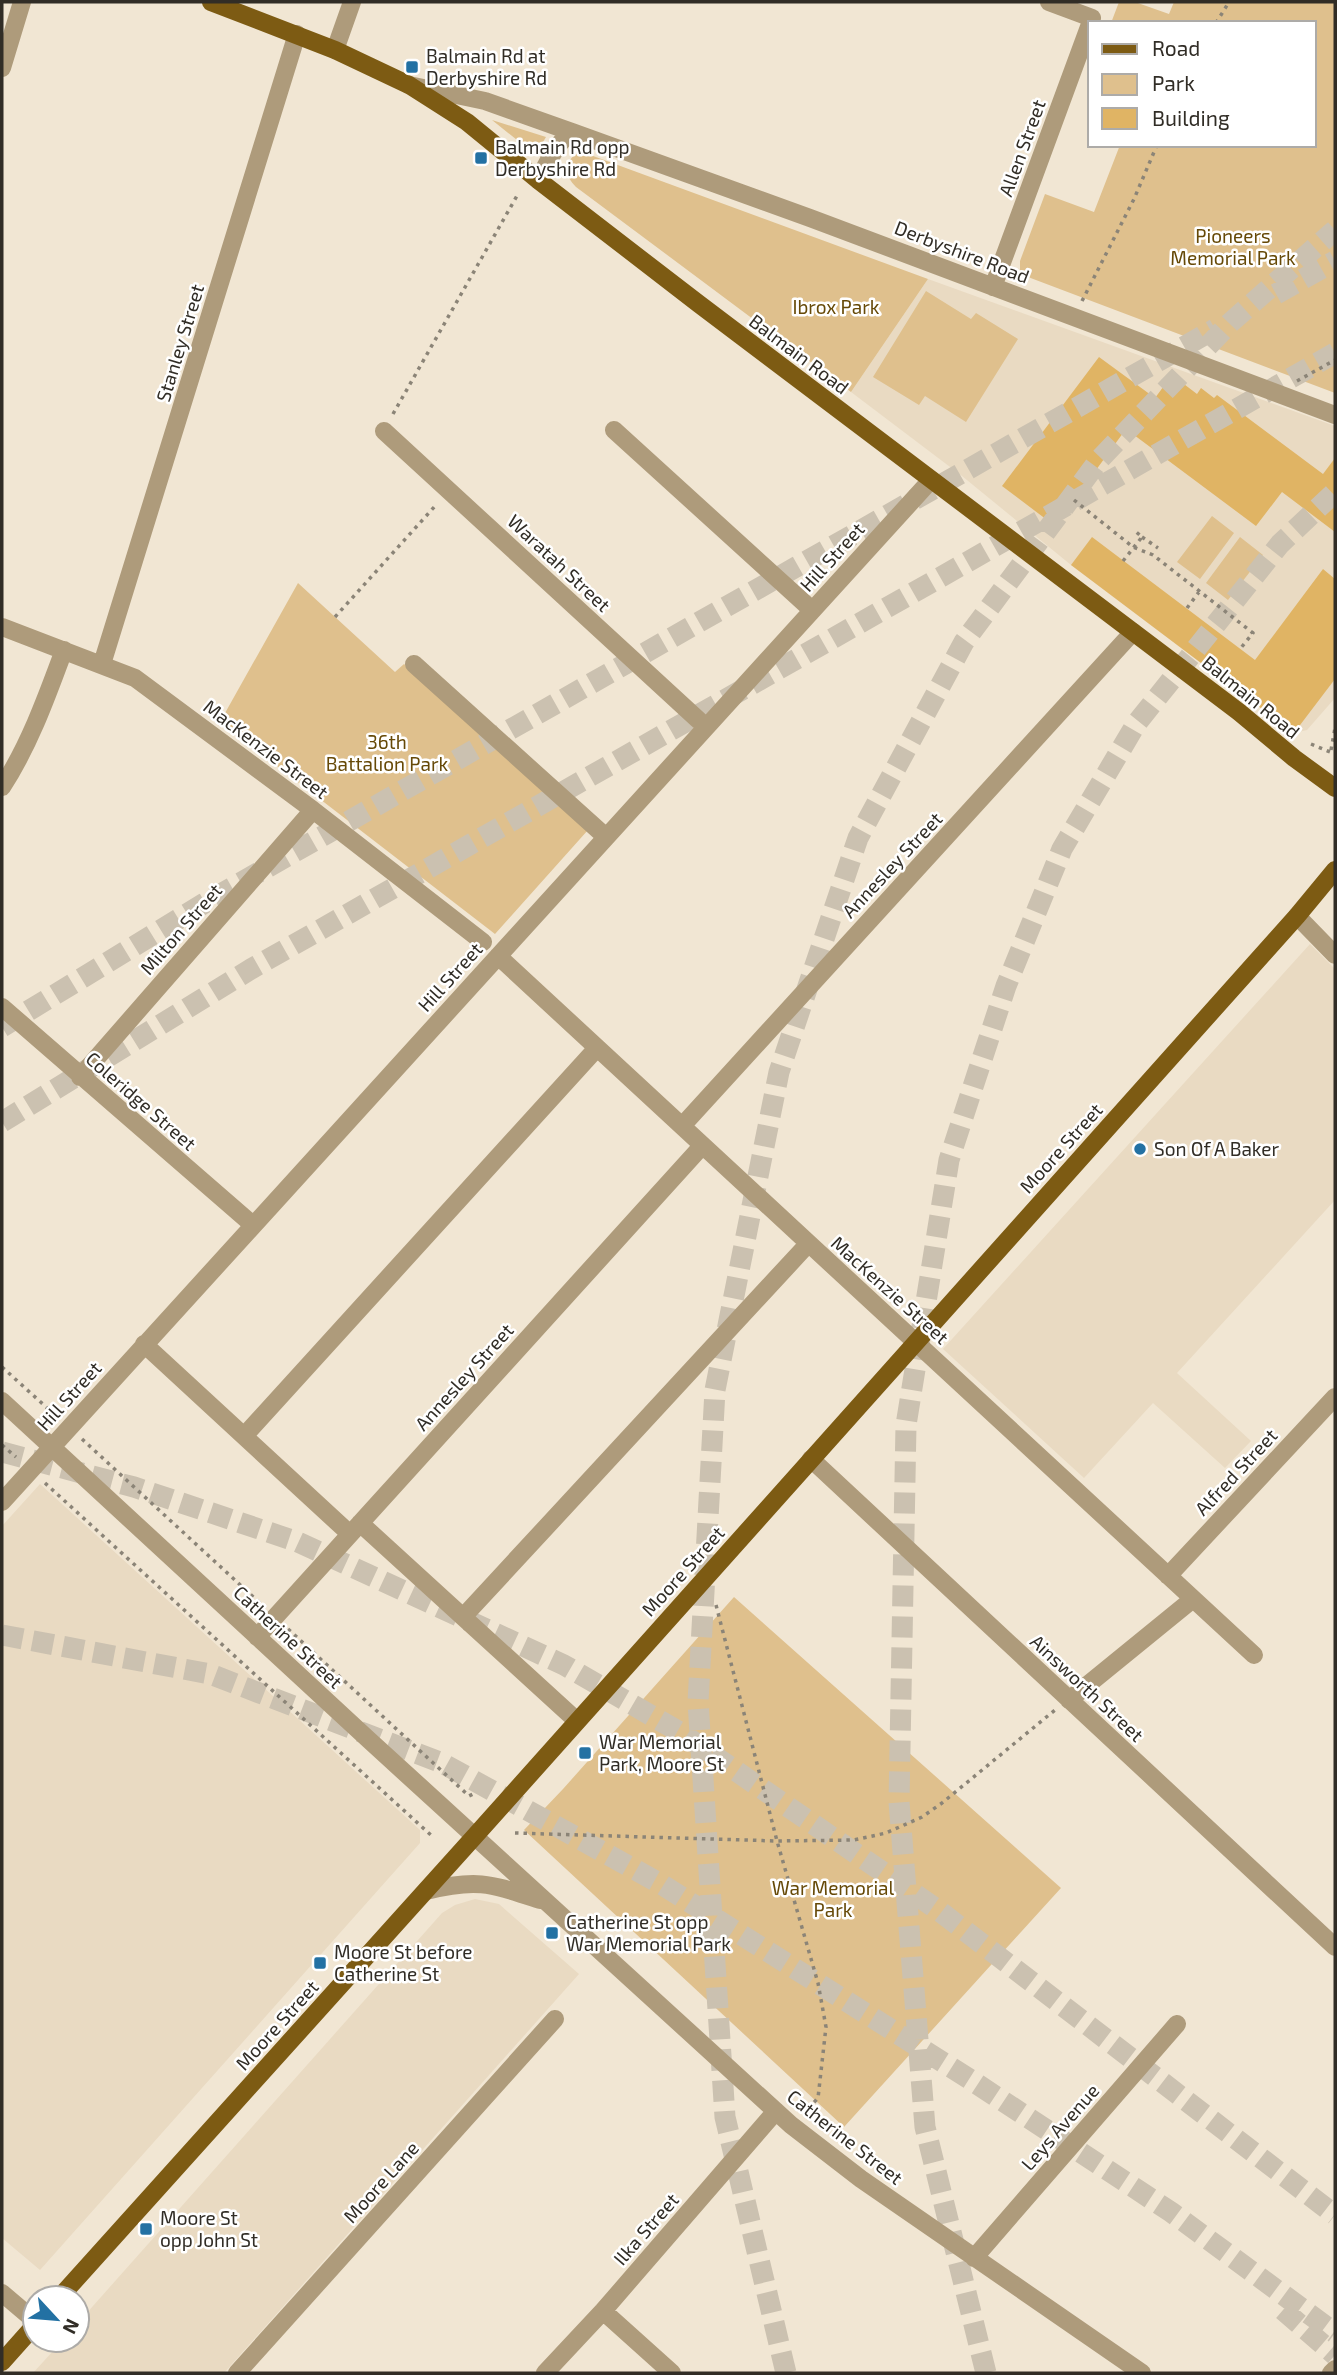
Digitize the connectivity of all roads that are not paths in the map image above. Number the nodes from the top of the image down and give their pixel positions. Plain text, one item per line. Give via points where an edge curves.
1 (22, 2) edge
2 (211, 2) edge
3 (352, 2) edge
4 (1049, 2) edge
5 (1093, 17) edge
6 (1088, 30) edge
7 (297, 34) junction
8 (335, 50) junction
9 (2, 68) edge
10 (409, 85) junction
11 (572, 132) junction
12 (538, 180) junction
13 (993, 287) junction
14 (1335, 415) edge
15 (614, 430) dead end
16 (384, 431) road end
17 (931, 480) junction
18 (812, 610) junction
19 (2, 627) edge
20 (1133, 632) junction
21 (64, 650) junction
22 (102, 664) junction
23 (414, 664) dead end
24 (706, 727) junction
25 (4, 781) edge
26 (1335, 788) edge
27 (313, 810) junction
28 (606, 837) junction
29 (1335, 870) edge
30 (1297, 916) junction
31 (483, 942) dead end
32 (1335, 955) edge
33 (498, 956) junction
34 (2, 1007) edge
35 (597, 1048) junction
36 (80, 1077) junction
37 (682, 1126) junction
38 (702, 1146) junction
39 (253, 1225) junction
40 (808, 1244) junction
41 (915, 1343) junction
42 (144, 1345) junction
43 (1335, 1397) edge
44 (2, 1401) edge
45 (244, 1436) junction
46 (52, 1446) junction
47 (811, 1459) junction
48 (2, 1502) edge
49 (355, 1529) junction
50 (1168, 1576) junction
51 (1193, 1599) junction
52 (463, 1617) junction
53 (257, 1637) junction
54 (1254, 1655) dead end
55 (1069, 1700) junction
56 (577, 1721) junction
57 (474, 1837) junction
58 (426, 1891) junction
59 (547, 1902) junction
60 (1335, 1947) edge
61 (555, 2019) dead end
62 (1177, 2024) dead end
63 (776, 2111) junction
64 (974, 2258) junction
65 (72, 2284) edge
66 (2, 2293) edge
67 (21, 2310) edge
68 (603, 2311) junction
69 (21, 2340) edge
70 (2, 2362) edge
71 (1335, 2369) edge
72 (237, 2373) edge
73 (545, 2373) edge
74 (672, 2373) edge
75 (1142, 2373) edge
76 (1331, 2373) edge

1 - 9 street
2 - 7 main road, Balmain Road
3 - 8 street
4 - 5 street
6 - 13 street, Allen Street
7 - 8 main road, Balmain Road
7 - 22 street, Stanley Street
8 - 10 main road, Balmain Road
10 - 11 street, Derbyshire Road via 485,101
10 - 12 main road, Balmain Road via 467,122
11 - 12 street via 554,150
11 - 13 street, Derbyshire Road
12 - 17 main road, Balmain Road
13 - 14 street, Derbyshire Road
15 - 18 street
16 - 24 street, Waratah Street
17 - 18 street, Hill Street
17 - 20 main road, Balmain Road
18 - 24 street, Hill Street
19 - 21 street, MacKenzie Street
20 - 26 main road, Balmain Road
20 - 37 street, Annesley Street
21 - 22 street, MacKenzie Street
21 - 25 street
22 - 27 street, MacKenzie Street via 135,678
23 - 28 street
24 - 28 street, Hill Street
27 - 31 street, MacKenzie Street
27 - 36 street, Milton Street
28 - 33 street, Hill Street
29 - 30 main road, Moore Street
30 - 32 street
30 - 41 main road, Moore Street
33 - 35 street, MacKenzie Street
33 - 39 street, Hill Street
34 - 36 street, Coleridge Street
35 - 37 street, MacKenzie Street
35 - 45 street
36 - 39 street, Coleridge Street
37 - 38 street, MacKenzie Street
38 - 40 street, MacKenzie Street
38 - 49 street, Annesley Street
39 - 42 street, Hill Street
40 - 41 street, MacKenzie Street
40 - 52 street
41 - 47 main road, Moore Street
41 - 50 street, MacKenzie Street
42 - 45 street
42 - 46 street, Hill Street
43 - 50 street, Alfred Street
44 - 46 street, Catherine Street
45 - 49 street
46 - 48 street, Hill Street
46 - 53 street, Catherine Street
47 - 55 street, Ainsworth Street
47 - 56 main road, Moore Street
49 - 52 street
49 - 53 street, Annesley Street
50 - 51 street, MacKenzie Street
51 - 54 street, MacKenzie Street
51 - 55 street
52 - 56 street
53 - 57 street, Catherine Street
55 - 60 street, Ainsworth Street
56 - 57 main road, Moore Street
57 - 58 main road, Moore Street
57 - 59 street, Catherine Street
58 - 59 street, Catherine Street via 485,1883
58 - 65 main road, Moore Street
59 - 63 street, Catherine Street
61 - 72 street, Moore Lane
62 - 64 street, Leys Avenue
63 - 64 street, Catherine Street via 823,2151
63 - 68 street, Ilka Street
64 - 75 street, Catherine Street
66 - 67 street
68 - 73 street, Ilka Street
68 - 74 street
69 - 70 main road
71 - 76 street

